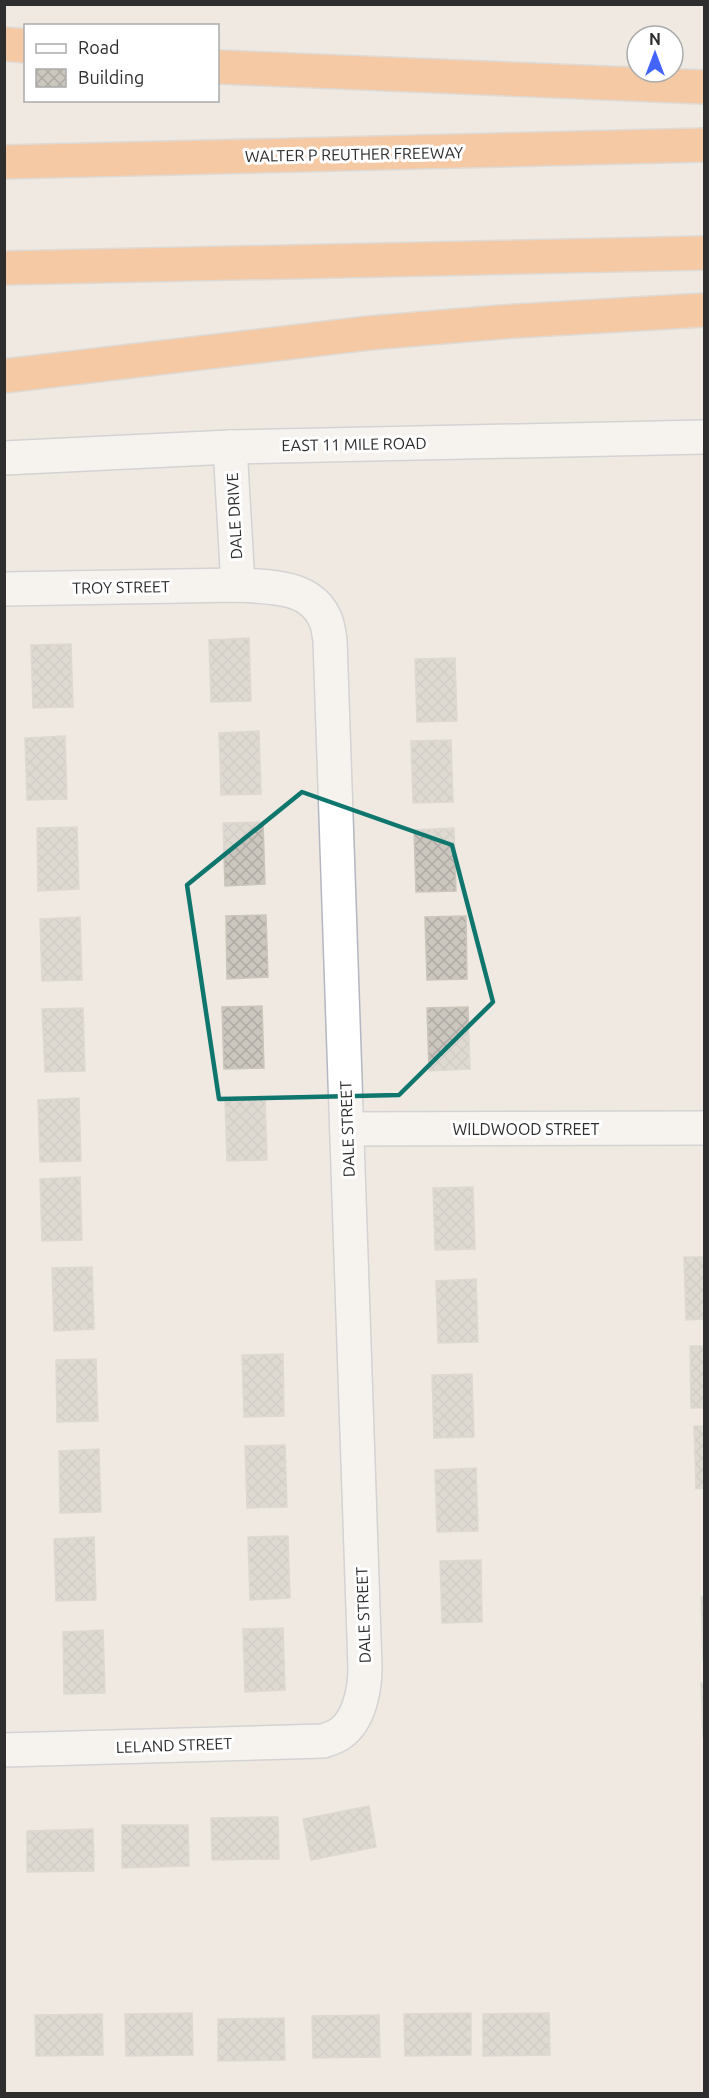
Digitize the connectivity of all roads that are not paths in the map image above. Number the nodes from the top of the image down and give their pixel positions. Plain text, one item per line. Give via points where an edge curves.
1 (4, 44) edge
2 (24, 46) edge
3 (219, 67) edge
4 (705, 87) edge
5 (705, 145) edge
6 (4, 162) edge
7 (705, 253) edge
8 (4, 268) edge
9 (705, 310) edge
10 (4, 376) edge
11 (705, 437) edge
12 (230, 447) junction
13 (4, 458) edge
14 (238, 585) junction
15 (4, 589) edge
16 (705, 1128) edge
17 (348, 1129) junction
18 (342, 1733) joint
19 (4, 1750) edge

1 - 2 highway
3 - 4 highway
5 - 6 highway, WALTER P REUTHER FREEWAY
7 - 8 highway
9 - 10 highway via 369,333
11 - 12 street, EAST 11 MILE ROAD
12 - 13 street, EAST 11 MILE ROAD
12 - 14 street, DALE DRIVE
14 - 15 street, TROY STREET
14 - 17 street, DALE STREET via 295,591 315,604 326,620 330,639
16 - 17 street, WILDWOOD STREET
17 - 18 street, DALE STREET via 365,1686
18 - 19 street, LELAND STREET via 323,1741

